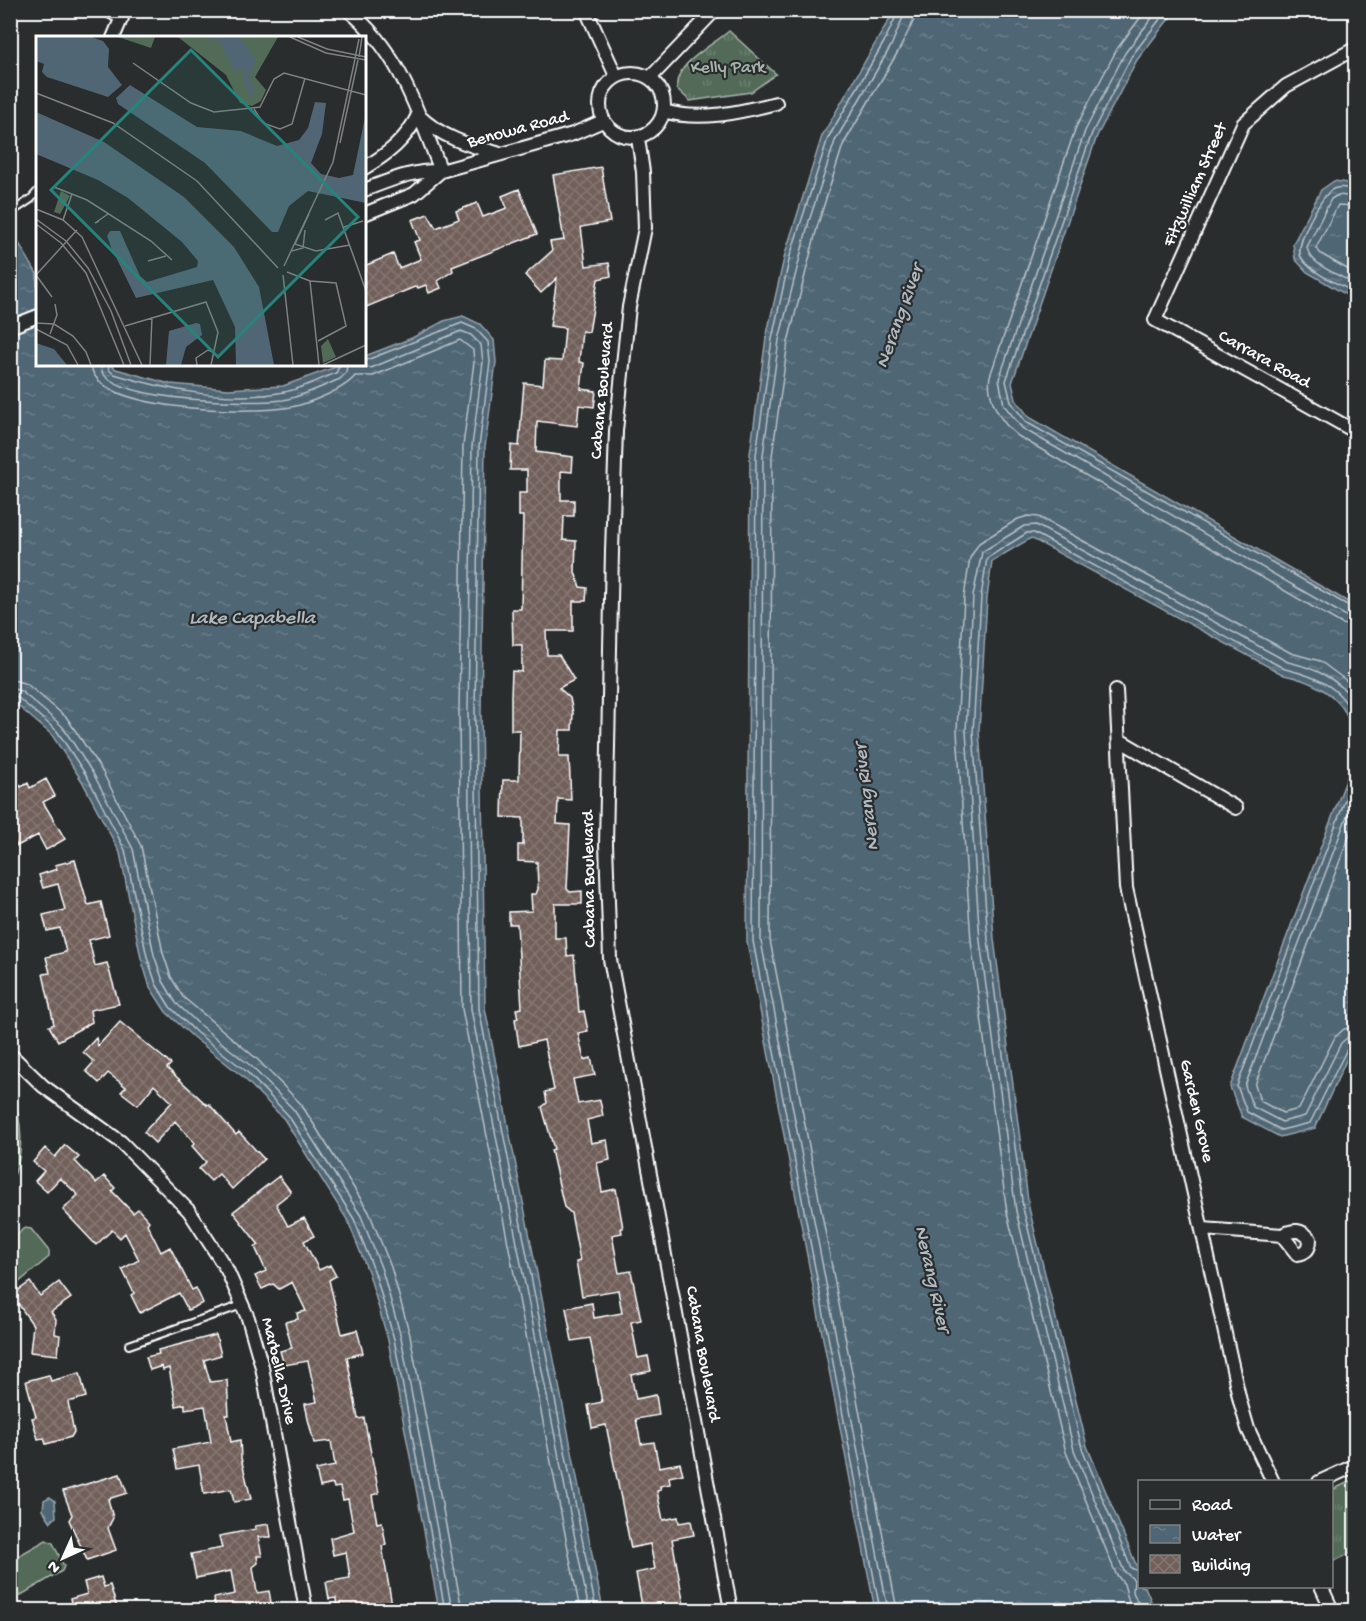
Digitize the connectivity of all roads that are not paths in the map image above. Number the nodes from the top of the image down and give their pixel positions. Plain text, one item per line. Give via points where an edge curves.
1 (107, 10) edge
2 (348, 10) edge
3 (586, 10) edge
4 (715, 10) edge
5 (123, 14) edge
6 (114, 36) edge
7 (1356, 48) edge
8 (616, 76) junction
9 (650, 78) junction
10 (776, 103) dead end
11 (664, 111) junction
12 (418, 115) junction
13 (603, 121) junction
14 (638, 138) junction
15 (498, 153) junction
16 (366, 167) edge
17 (441, 171) junction
18 (366, 188) edge
19 (36, 193) edge
20 (10, 213) edge
21 (366, 213) edge
22 (36, 317) edge
23 (1155, 320) joint
24 (10, 327) edge
25 (1356, 432) edge
26 (1116, 690) dead end
27 (1121, 741) junction
28 (1236, 808) dead end
29 (10, 1054) edge
30 (1203, 1229) junction
31 (1282, 1235) dead end
32 (242, 1304) junction
33 (129, 1345) dead end
34 (1356, 1465) edge
35 (1272, 1480) edge
36 (1323, 1480) edge
37 (1322, 1588) edge
38 (306, 1611) edge
39 (731, 1611) edge
40 (1332, 1611) edge

1 - 5 street
2 - 12 street via 391,57
3 - 8 street
4 - 9 street
5 - 6 street
7 - 23 street, Fitzwilliam Street via 1286,86 1243,124
8 - 9 street via 640,73
8 - 13 street via 602,92 599,103
9 - 11 street via 662,92
10 - 11 street via 683,117
11 - 14 street via 652,130
12 - 15 street via 454,140
12 - 16 street via 405,138
12 - 17 street
13 - 14 street via 620,135
13 - 15 street, Benowa Road via 573,134
14 - 39 street, Cabana Boulevard via 645,228 629,307 616,431 606,844 610,959
15 - 17 street, Benowa Road
17 - 18 street, Benowa Road via 415,172
17 - 21 street, Benowa Road via 414,194
19 - 20 lane
22 - 24 street
23 - 25 street, Carrara Road
26 - 27 street, Garden Grove
27 - 28 street
27 - 30 street, Garden Grove via 1126,888
29 - 32 street, Marbella Drive via 43,1086 121,1142 189,1211 227,1270
30 - 31 street
30 - 35 street, Garden Grove via 1240,1401 1248,1429
32 - 33 lane
32 - 38 street, Marbella Drive via 262,1367
34 - 36 street
37 - 40 street

